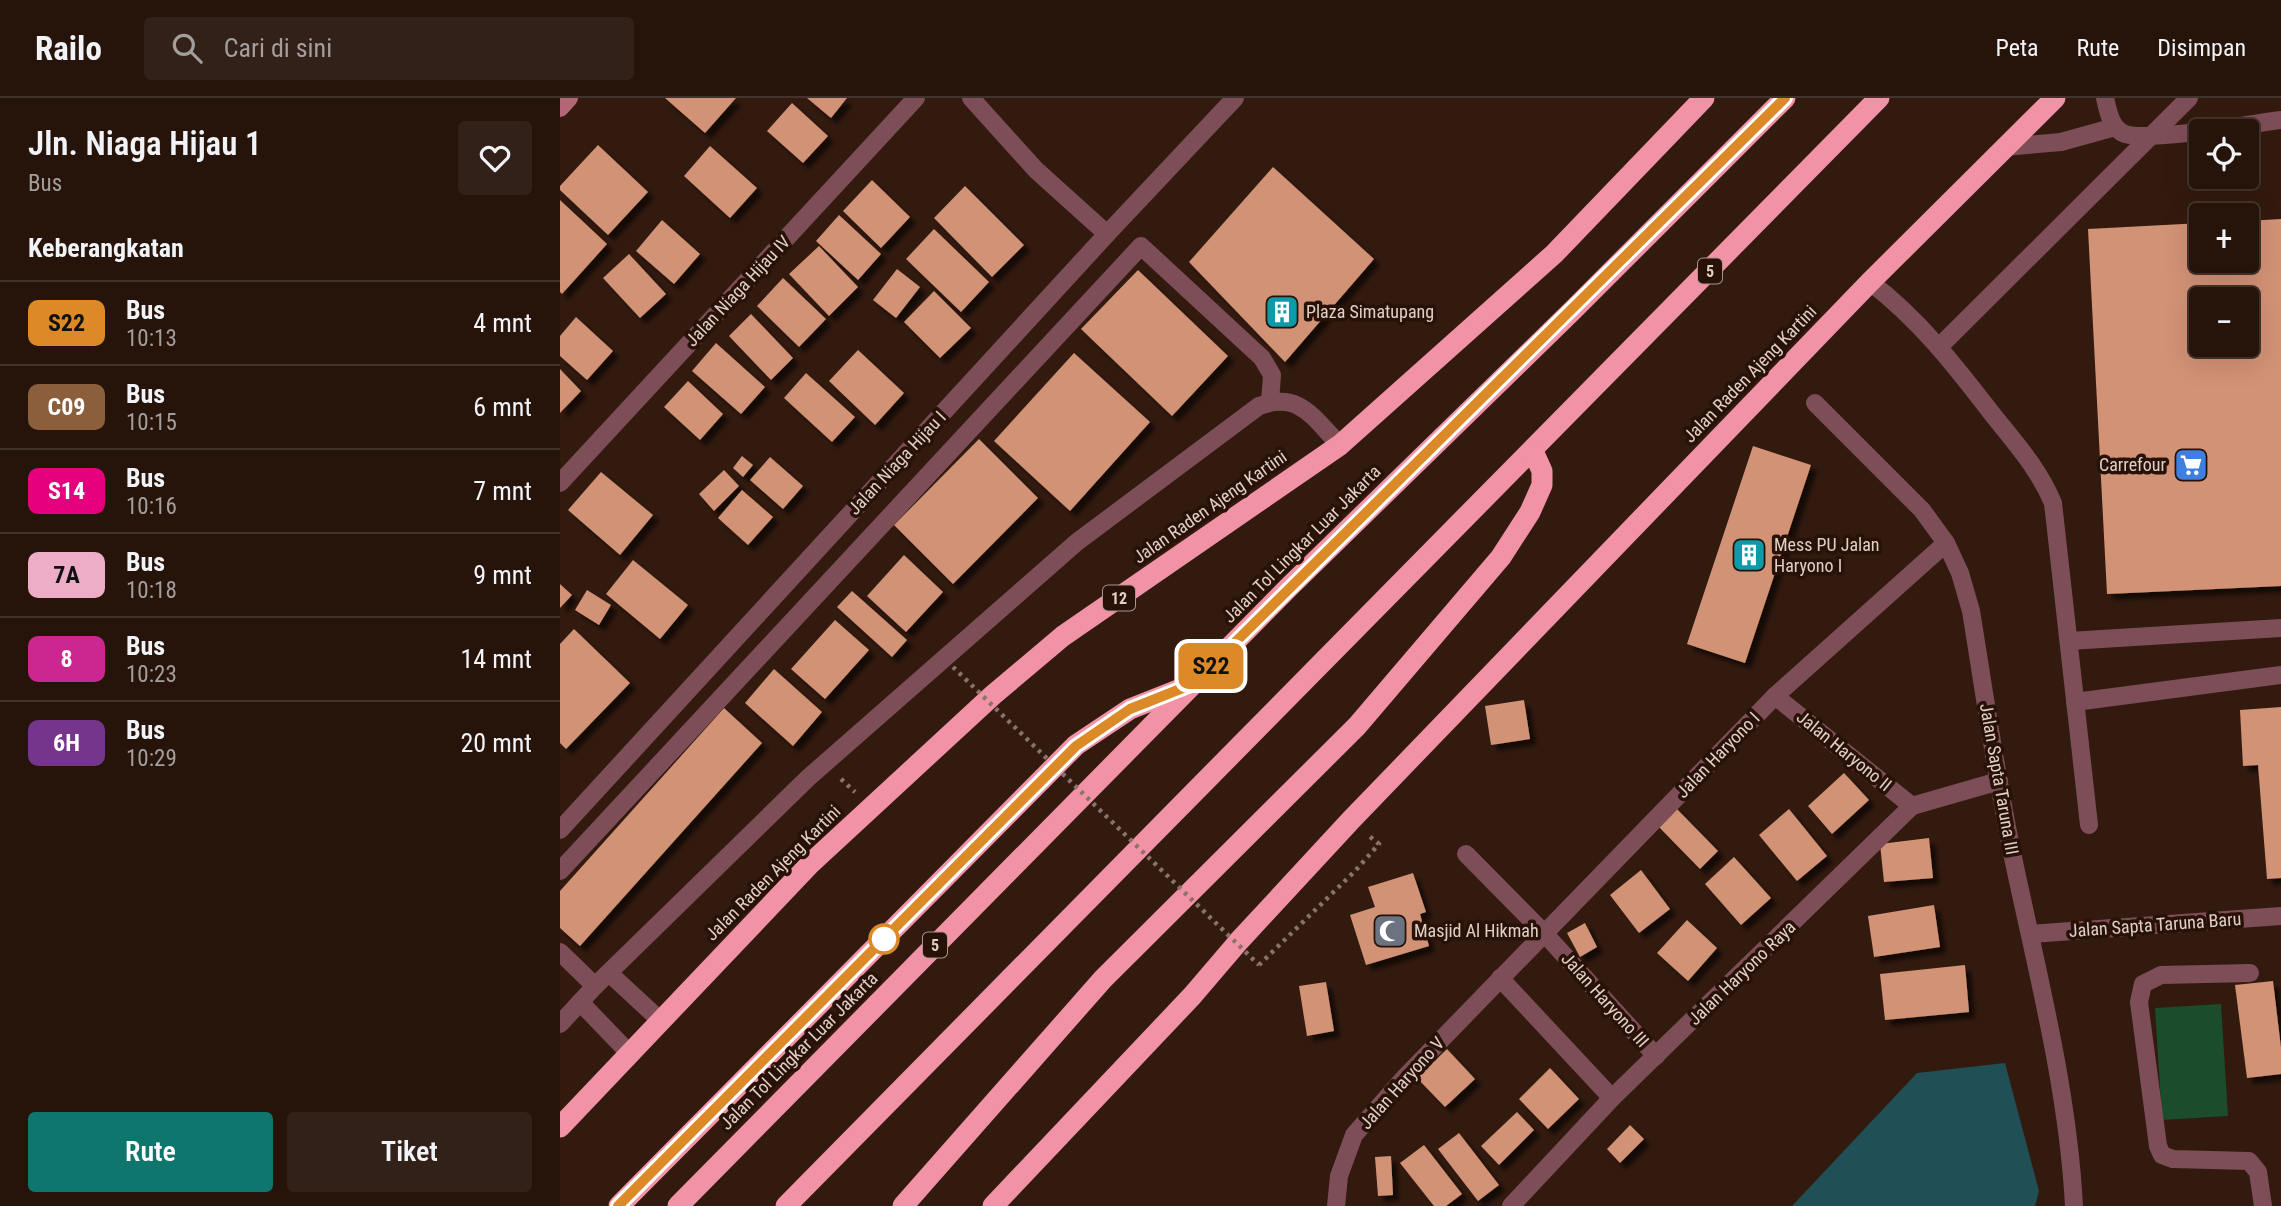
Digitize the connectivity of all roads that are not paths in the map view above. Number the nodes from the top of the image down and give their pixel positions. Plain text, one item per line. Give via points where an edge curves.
1 (569, 98) edge
2 (916, 98) edge
3 (971, 98) edge
4 (1236, 98) edge
5 (1704, 98) edge
6 (1785, 98) edge
7 (1879, 98) edge
8 (2055, 98) edge
9 (2105, 98) edge
10 (2189, 98) edge
11 (560, 108) edge
12 (2281, 120) edge
13 (2115, 127) junction
14 (2152, 136) junction
15 (2004, 147) junction
16 (1107, 234) junction
17 (1870, 282) junction
18 (1940, 346) junction
19 (1270, 402) junction
20 (1815, 404) dead end
21 (1340, 445) junction
22 (1536, 447) junction
23 (560, 483) edge
24 (1946, 543) junction
25 (2281, 628) edge
26 (2068, 641) junction
27 (2281, 675) edge
28 (1193, 684) junction
29 (1775, 696) junction
30 (2075, 702) junction
31 (1999, 781) junction
32 (1912, 806) junction
33 (2089, 825) dead end
34 (560, 830) edge
35 (1466, 854) dead end
36 (560, 871) edge
37 (2281, 916) edge
38 (1544, 933) junction
39 (2029, 934) junction
40 (560, 952) edge
41 (609, 973) junction
42 (2250, 973) dead end
43 (1500, 978) junction
44 (595, 986) junction
45 (580, 1002) junction
46 (661, 1021) junction
47 (560, 1024) edge
48 (630, 1054) junction
49 (1656, 1056) junction
50 (1612, 1098) junction
51 (560, 1128) edge
52 (619, 1206) edge
53 (678, 1206) edge
54 (786, 1206) edge
55 (903, 1206) edge
56 (993, 1206) edge
57 (1336, 1206) edge
58 (1511, 1206) edge
59 (2074, 1206) edge
60 (2263, 1206) edge

1 - 11 street
2 - 23 street, Jalan Niaga Hijau IV
3 - 16 street via 1036,170
4 - 16 street, Jalan Niaga Hijau I
5 - 21 highway, Jalan Raden Ajeng Kartini / 12 via 1555,254
6 - 28 highway, Jalan Tol Lingkar Luar Jakarta / 5
7 - 22 highway, 5
8 - 15 highway, Jalan Raden Ajeng Kartini
9 - 13 street
10 - 14 street
12 - 14 street
13 - 14 street via 2126,134
13 - 15 street via 2061,142
14 - 18 street
15 - 17 highway, Jalan Raden Ajeng Kartini
16 - 34 street, Jalan Niaga Hijau I
17 - 18 street
17 - 56 highway, Jalan Raden Ajeng Kartini via 1351,820
18 - 26 street via 2042,477 2053,503
19 - 21 street via 1295,402
19 - 36 street via 1272,375 1262,358 1141,246
19 - 41 street via 1077,541 808,778
20 - 24 street, Jalan Sapta Taruna III via 1923,510
21 - 46 highway, Jalan Raden Ajeng Kartini / 12 via 1063,636 993,695 810,864
22 - 54 highway, 5
22 - 55 highway via 1542,485 1501,557 1357,726 1103,979
24 - 29 street, Jalan Haryono I
24 - 31 street, Jalan Sapta Taruna III via 1971,611
25 - 26 street
26 - 30 street
27 - 30 street
28 - 52 highway via 1130,709 1076,746
28 - 53 highway, Jalan Tol Lingkar Luar Jakarta / 5
29 - 32 street, Jalan Haryono II
29 - 38 street, Jalan Haryono I
30 - 33 street
31 - 32 street, Jalan Haryono Raya
31 - 39 street, Jalan Sapta Taruna III
32 - 49 street, Jalan Haryono Raya
35 - 38 street, Jalan Haryono III
37 - 39 street, Jalan Sapta Taruna Baru
38 - 43 street, Jalan Haryono I
38 - 49 street, Jalan Haryono III
39 - 59 street, Jalan Sapta Taruna III via 2071,1154
40 - 44 street
41 - 44 street
41 - 46 street
42 - 60 street via 2161,975 2143,984 2139,1002 2162,1155 2249,1161 2258,1172
43 - 50 street
43 - 57 street, Jalan Haryono V via 1354,1135 1339,1176
44 - 45 street
45 - 47 street
45 - 48 street
46 - 48 highway, Jalan Raden Ajeng Kartini / 12
48 - 51 highway, Jalan Raden Ajeng Kartini / 12
49 - 50 street, Jalan Haryono Raya
50 - 58 street, Jalan Haryono Raya

